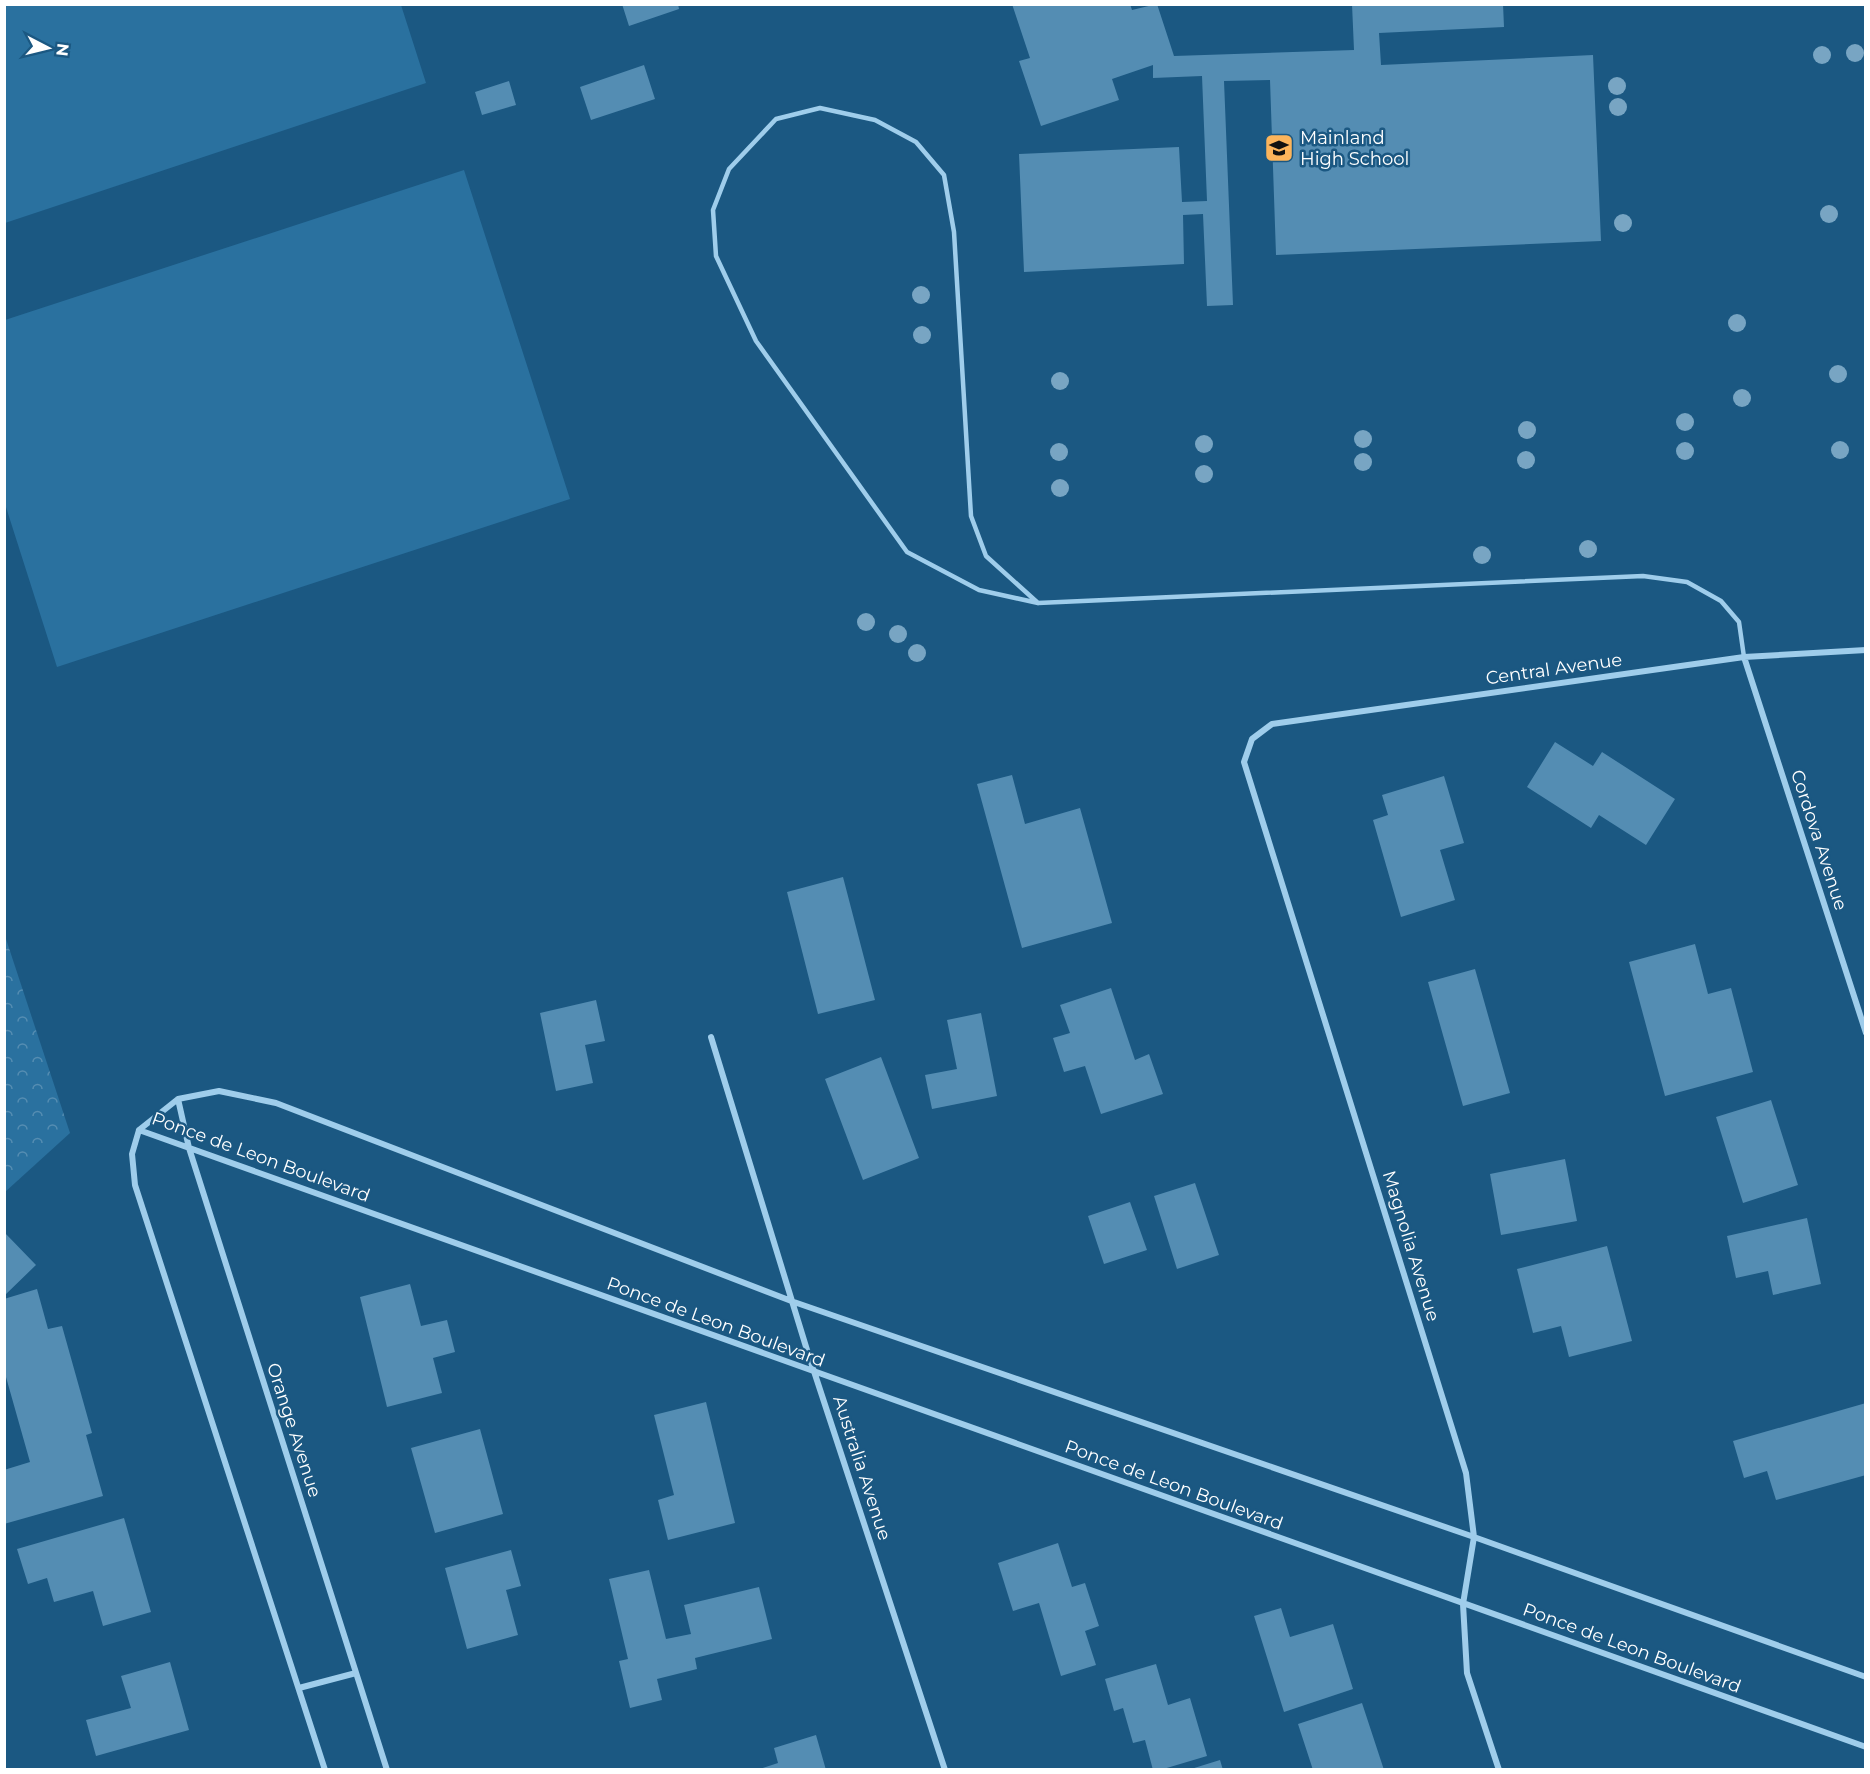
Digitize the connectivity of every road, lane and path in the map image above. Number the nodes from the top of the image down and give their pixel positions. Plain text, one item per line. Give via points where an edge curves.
1 (1038, 603) junction
2 (1866, 650) edge
3 (1744, 657) junction
4 (1252, 739) joint
5 (1866, 1033) edge
6 (711, 1037) dead end
7 (178, 1099) junction
8 (139, 1130) junction
9 (189, 1148) junction
10 (794, 1302) junction
11 (815, 1374) junction
12 (1474, 1538) junction
13 (1463, 1604) junction
14 (356, 1673) junction
15 (1866, 1677) edge
16 (299, 1688) junction
17 (1866, 1747) edge
18 (325, 1770) edge
19 (387, 1770) edge
20 (945, 1770) edge
21 (1499, 1770) edge

1 - 1 lane via 986,556 970,516 954,232 944,175 915,142 875,120 820,108 776,119 729,169 713,210 716,256 756,341 908,552 979,590
1 - 3 lane via 1643,576 1687,582 1721,601 1740,622
2 - 3 street, Central Avenue
3 - 4 street, Central Avenue via 1272,724
3 - 5 street, Cordova Avenue
4 - 12 street, Magnolia Avenue via 1244,762 1466,1473
6 - 10 street, Australia Avenue
7 - 8 street, Ponce de Leon Boulevard
7 - 9 street, Orange Avenue
7 - 10 street, Ponce de Leon Boulevard via 219,1091 276,1103
8 - 9 street, Ponce de Leon Boulevard
8 - 16 street via 132,1154 135,1185
9 - 11 street, Ponce de Leon Boulevard
9 - 14 street, Orange Avenue
10 - 11 street, Australia Avenue
10 - 12 street, Ponce de Leon Boulevard
11 - 13 street, Ponce de Leon Boulevard
11 - 20 street, Australia Avenue
12 - 13 street, Magnolia Avenue
12 - 15 street, Ponce de Leon Boulevard
13 - 17 street, Ponce de Leon Boulevard
13 - 21 street, Magnolia Avenue via 1467,1673
14 - 16 street
14 - 19 street, Orange Avenue
16 - 18 street

